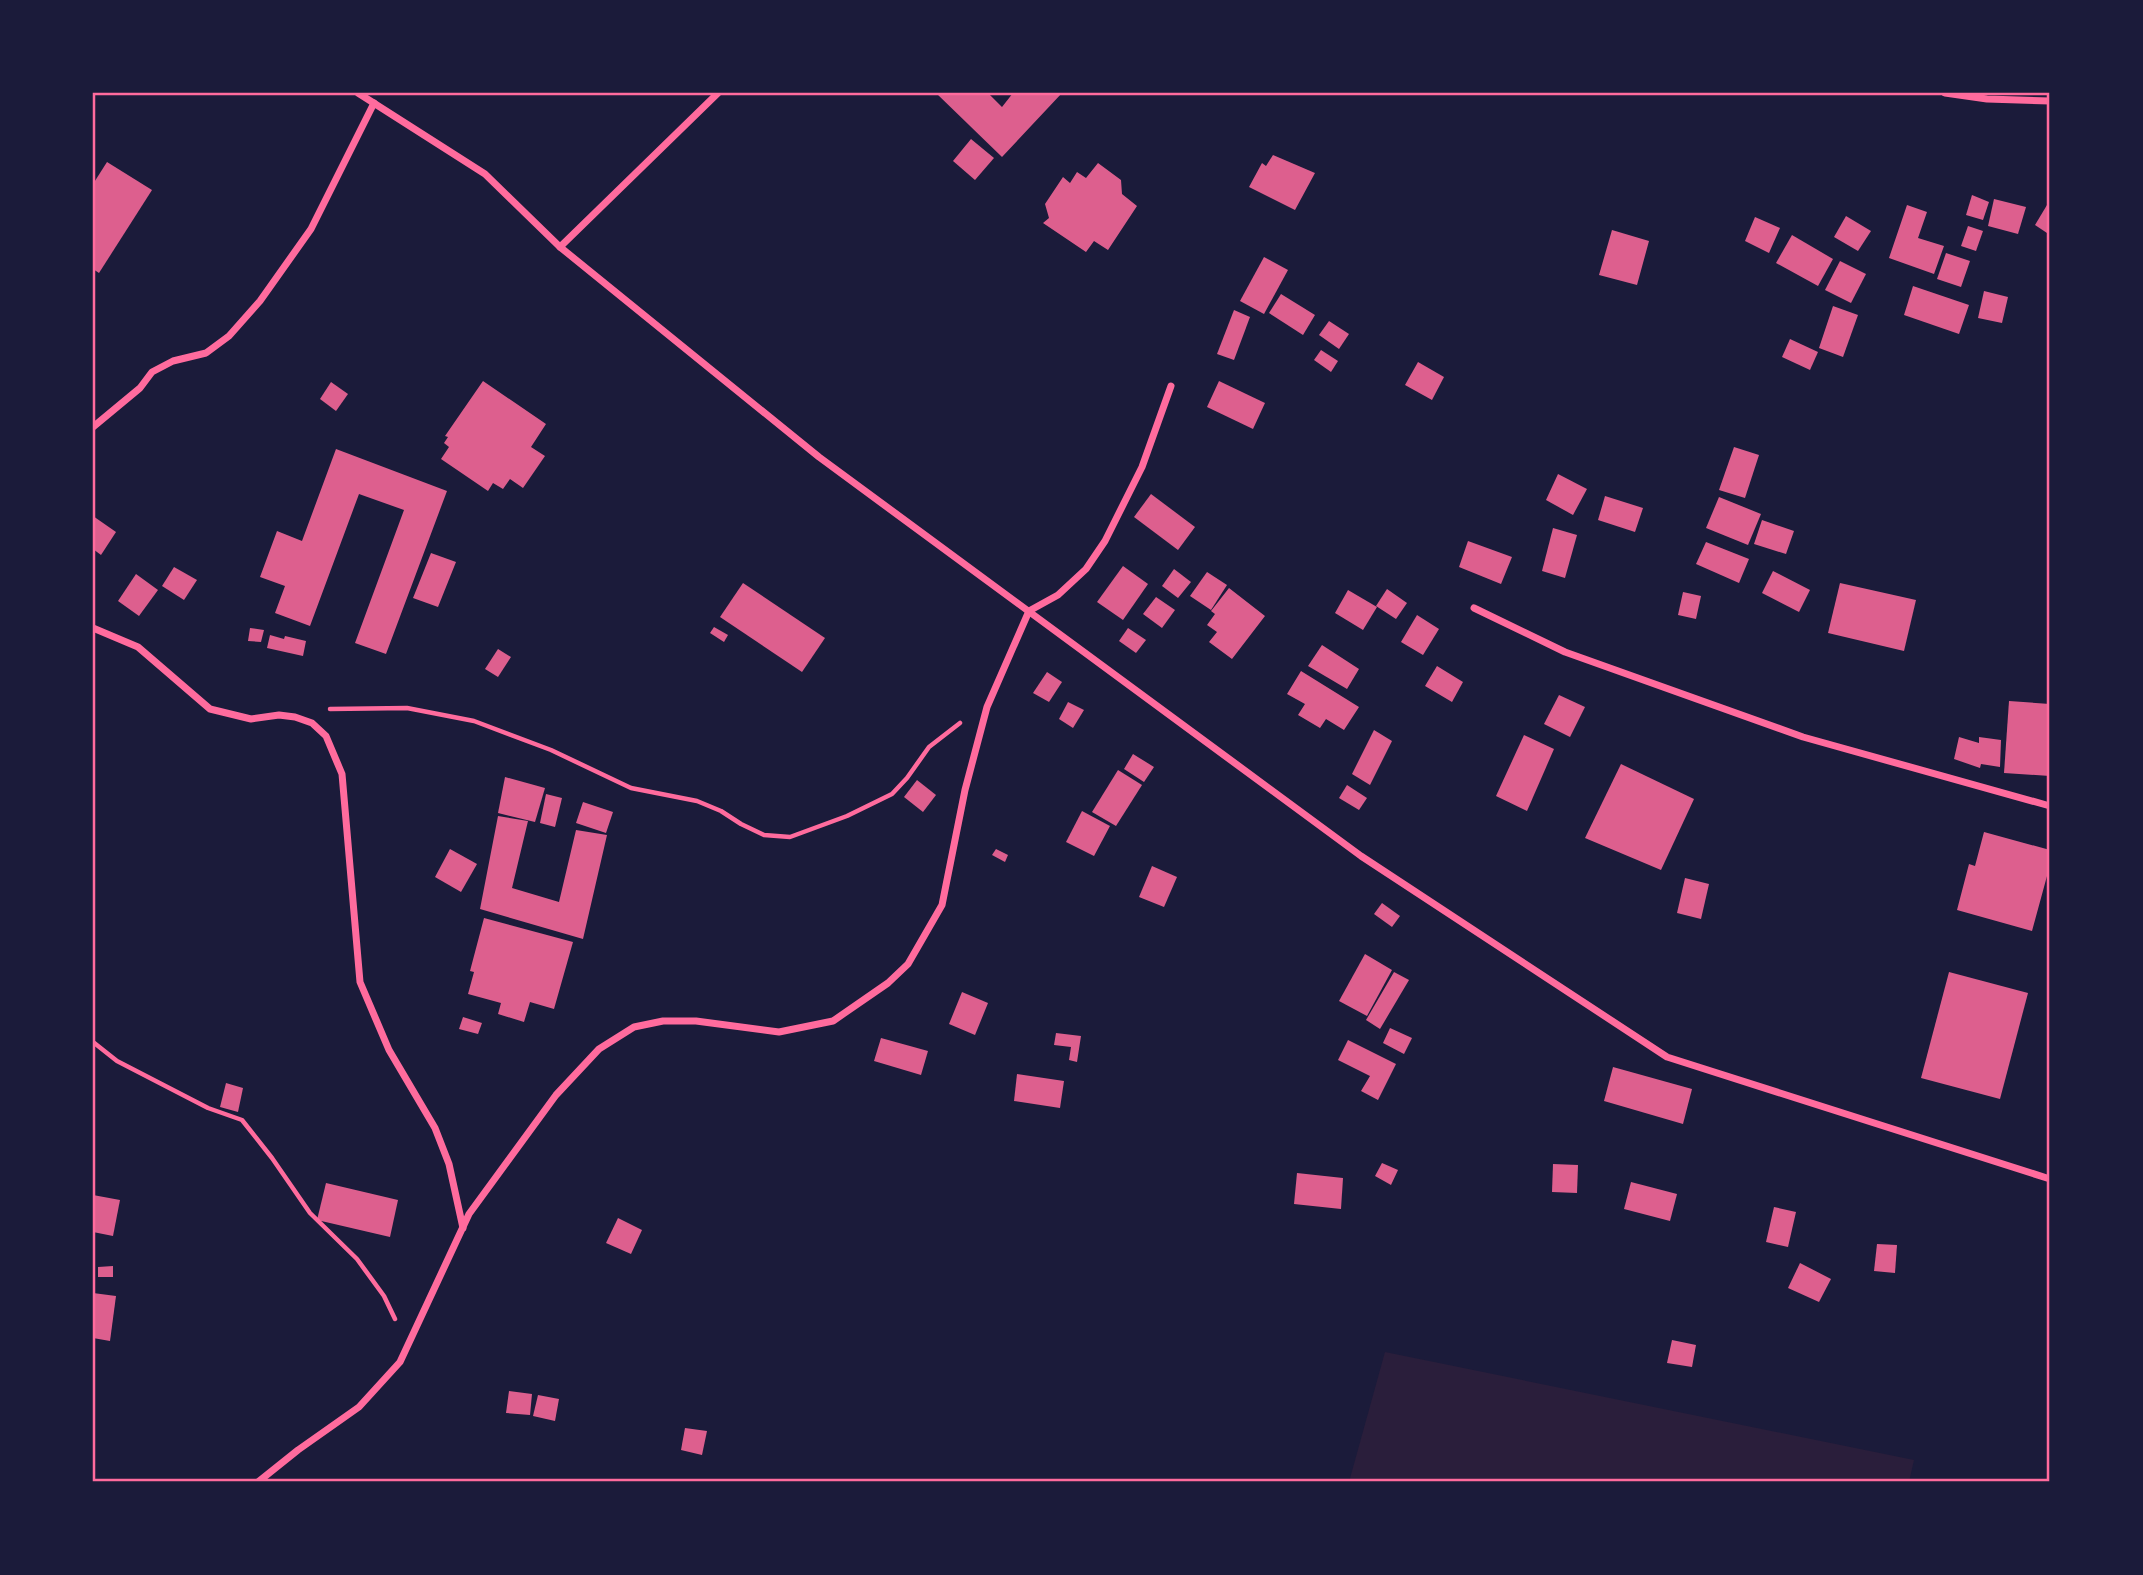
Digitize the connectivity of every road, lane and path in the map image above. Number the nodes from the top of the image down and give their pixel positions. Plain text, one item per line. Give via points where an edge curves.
1 (358, 93) edge
2 (718, 93) edge
3 (1945, 93) edge
4 (2050, 101) edge
5 (374, 103) junction
6 (560, 247) junction
7 (1171, 386) dead end
8 (93, 427) edge
9 (1475, 608) dead end
10 (1029, 611) junction
11 (93, 621) edge
12 (93, 628) edge
13 (103, 631) junction
14 (991, 698) junction
15 (295, 717) junction
16 (2050, 806) edge
17 (93, 1042) edge
18 (2050, 1179) edge
19 (463, 1228) junction
20 (408, 1345) junction
21 (258, 1482) edge

1 - 5 street
2 - 6 street
3 - 4 street
5 - 6 street via 485,174
5 - 8 street via 311,229 260,301 229,336 206,353 152,372 140,388
6 - 10 street via 819,457
7 - 10 street via 1142,467 1105,541 1086,569 1058,595
9 - 16 street via 1565,652 1802,737
10 - 14 street
10 - 18 street via 1360,856 1667,1057
11 - 13 street
12 - 13 street
13 - 15 street via 138,647 211,709 251,719
14 - 15 path via 929,747 892,794 790,837 764,835 696,801 631,788 551,750 474,721 408,708 334,708
14 - 19 street via 965,790 942,905 908,964 833,1021 779,1032 696,1021 634,1027 599,1049 556,1095
15 - 19 street via 312,723 326,736 342,774 360,982 388,1050 435,1128 449,1164
17 - 20 path via 138,1072 242,1120 310,1213 357,1259 384,1296
19 - 20 street
20 - 21 street via 400,1362 359,1407

